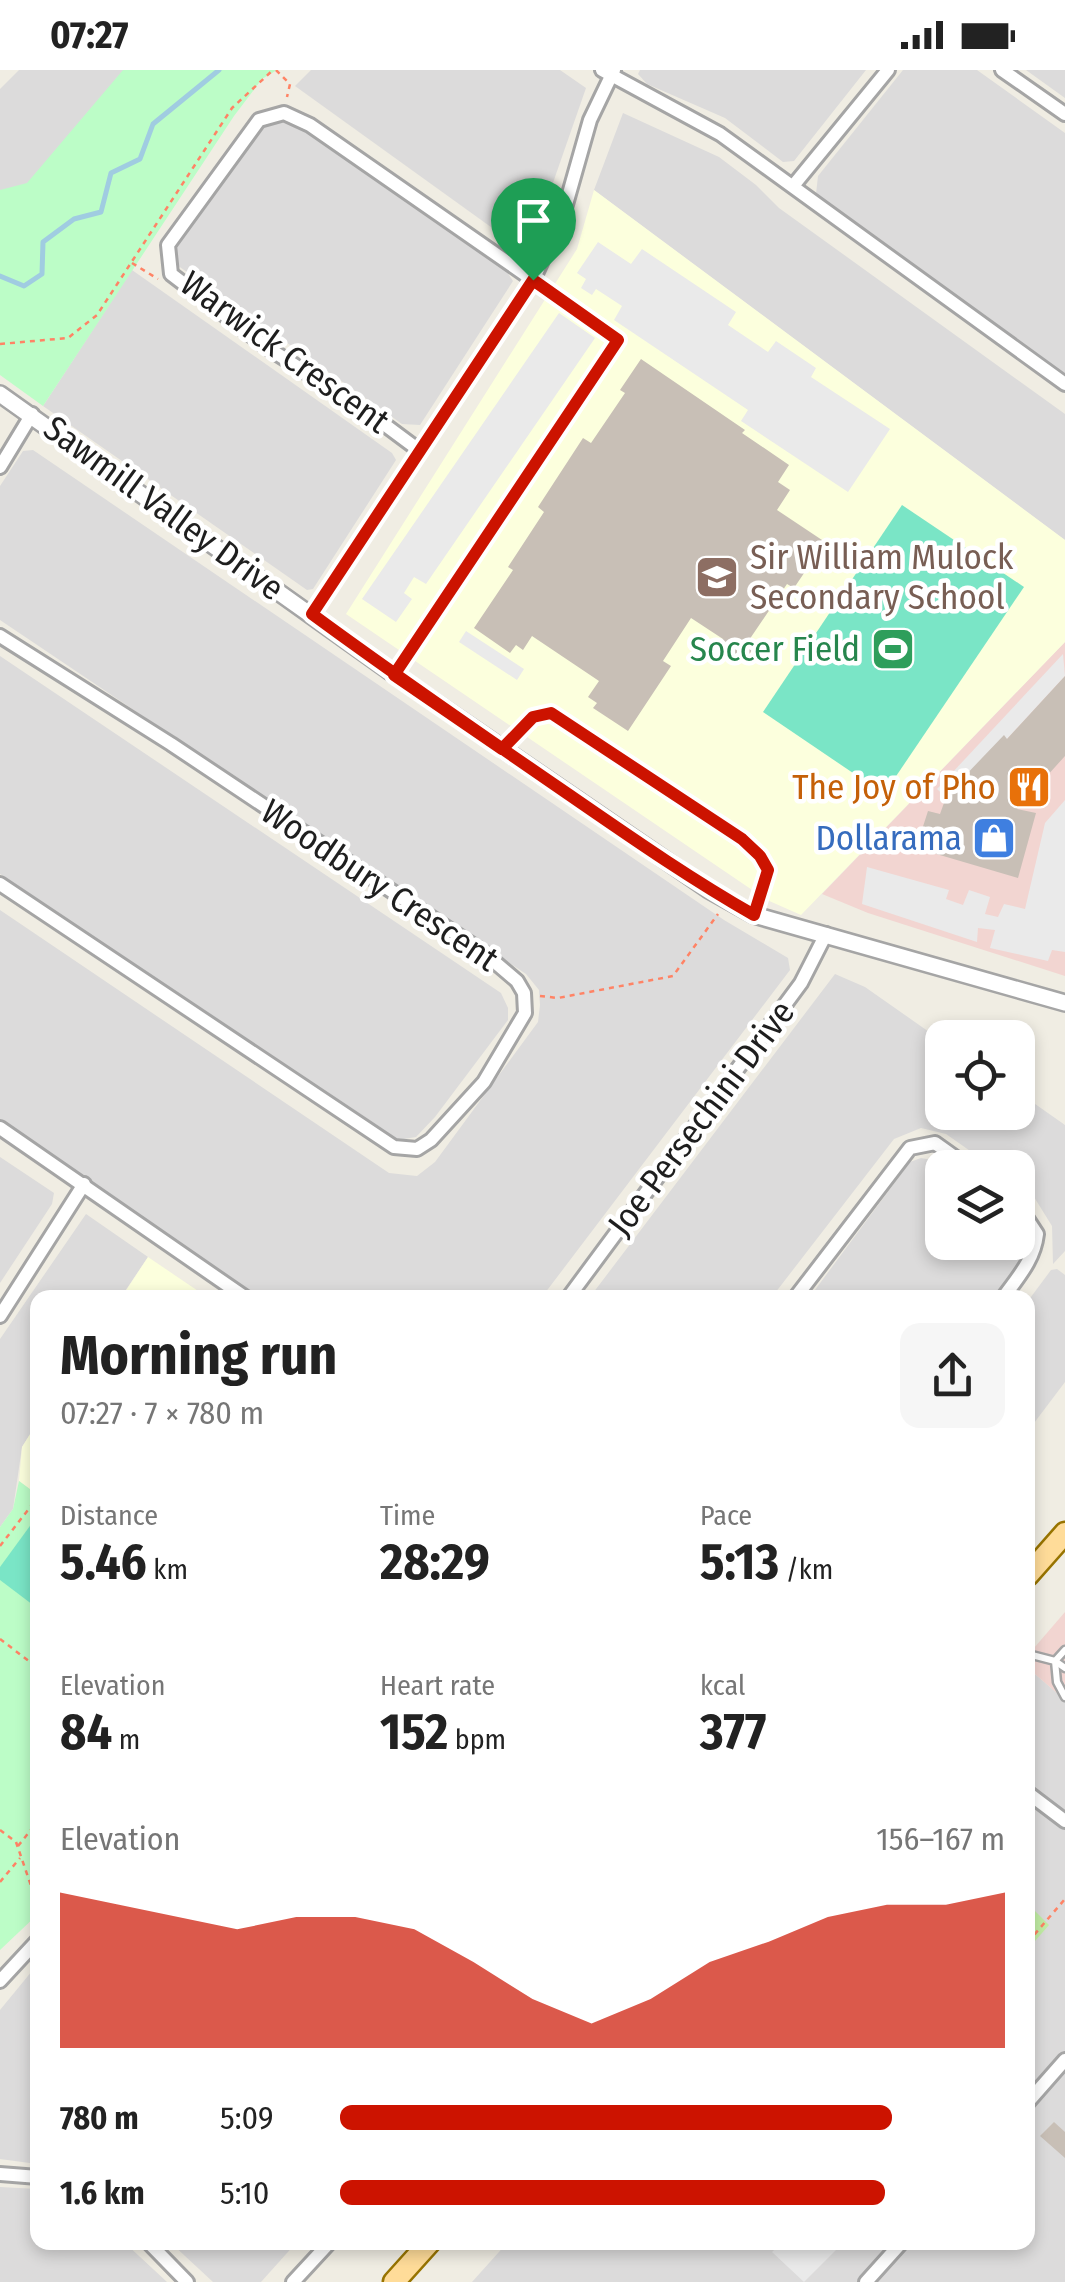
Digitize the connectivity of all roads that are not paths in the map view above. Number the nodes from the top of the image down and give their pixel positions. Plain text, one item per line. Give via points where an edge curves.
1 (888, 70) edge
2 (1002, 70) edge
3 (609, 72) edge
4 (1065, 114) edge
5 (794, 186) junction
6 (533, 280) junction
7 (1065, 384) edge
8 (0, 394) edge
9 (32, 414) junction
10 (420, 451) junction
11 (0, 468) edge
12 (312, 614) junction
13 (0, 636) edge
14 (394, 675) junction
15 (502, 749) junction
16 (0, 884) edge
17 (754, 915) junction
18 (826, 934) junction
19 (1065, 1003) edge
20 (0, 1128) edge
21 (945, 1150) edge
22 (84, 1184) junction
23 (1031, 1260) edge
24 (235, 1290) edge
25 (574, 1290) edge
26 (801, 1290) edge
27 (1009, 1290) edge
28 (0, 1316) edge
29 (1065, 1533) edge
30 (1035, 1567) edge
31 (1065, 1650) edge
32 (1035, 1656) edge
33 (1055, 1660) junction
34 (1065, 1668) edge
35 (1065, 1696) edge
36 (1035, 1798) edge
37 (1065, 1821) edge
38 (30, 1949) edge
39 (0, 1981) edge
40 (1065, 2060) edge
41 (1035, 2094) edge
42 (0, 2174) edge
43 (30, 2176) edge
44 (156, 2250) edge
45 (323, 2250) edge
46 (423, 2250) edge
47 (895, 2250) edge
48 (187, 2282) edge
49 (294, 2282) edge
50 (394, 2282) edge
51 (866, 2282) edge

1 - 5 street
2 - 4 street
3 - 5 street via 720,134
3 - 6 street via 563,215
5 - 7 street
6 - 10 street
6 - 10 street, Warwick Crescent via 284,113 258,120 168,245 172,274
6 - 14 lane via 618,340
8 - 9 street, Sawmill Valley Drive
9 - 11 street
9 - 12 street, Sawmill Valley Drive
10 - 12 street
12 - 14 street, Sawmill Valley Drive
13 - 16 street, Woodbury Crescent via 482,952 517,981 525,1013 484,1082 431,1140 417,1150 394,1148
14 - 15 street, Sawmill Valley Drive
15 - 17 street, Sawmill Valley Drive
15 - 17 lane via 533,717 551,713 760,856 768,870
17 - 18 street, Sawmill Valley Drive
18 - 19 street, Sawmill Valley Drive
18 - 25 street, Joe Persechini Drive via 802,983
20 - 22 street
21 - 26 street via 935,1143 910,1148
22 - 24 street
22 - 28 street
23 - 27 street
29 - 30 main road
31 - 33 lane
32 - 33 lane
33 - 34 lane
33 - 35 lane
36 - 37 street
38 - 39 street
40 - 41 street
42 - 43 street
44 - 48 street
45 - 49 street
46 - 50 main road
47 - 51 street

